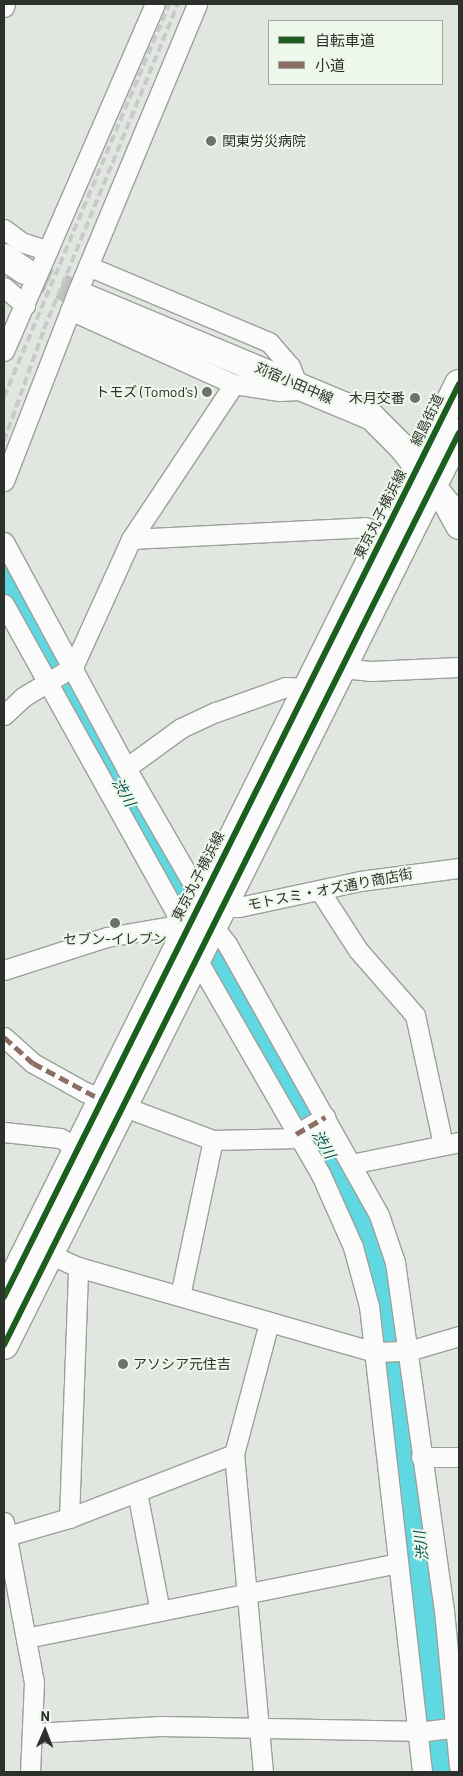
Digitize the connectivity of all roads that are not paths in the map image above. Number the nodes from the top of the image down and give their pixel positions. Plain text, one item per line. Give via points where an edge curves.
1 (5, 4) edge
2 (155, 4) edge
3 (197, 4) edge
4 (4, 8) edge
5 (4, 229) edge
6 (48, 251) junction
7 (4, 257) edge
8 (88, 266) junction
9 (25, 271) tunnel mouth
10 (4, 287) edge
11 (77, 304) junction
12 (25, 305) junction
13 (4, 351) edge
14 (234, 384) junction
15 (459, 384) edge
16 (303, 386) junction
17 (459, 433) edge
18 (426, 478) junction
19 (4, 480) edge
20 (459, 526) edge
21 (395, 537) junction
22 (131, 539) junction
23 (4, 542) edge
24 (4, 604) edge
25 (73, 667) junction
26 (459, 667) edge
27 (342, 668) junction
28 (46, 682) junction
29 (317, 693) junction
30 (4, 715) edge
31 (126, 768) junction
32 (459, 868) edge
33 (320, 890) junction
34 (199, 920) junction
35 (198, 958) junction
36 (4, 970) edge
37 (4, 1037) edge
38 (111, 1103) junction
39 (325, 1117) junction
40 (4, 1132) edge
41 (297, 1136) junction
42 (213, 1140) junction
43 (451, 1143) edge
44 (87, 1153) junction
45 (351, 1164) junction
46 (40, 1250) junction
47 (78, 1267) junction
48 (180, 1296) junction
49 (4, 1298) edge
50 (269, 1322) junction
51 (459, 1336) edge
52 (4, 1344) edge
53 (408, 1351) junction
54 (375, 1352) junction
55 (234, 1454) junction
56 (459, 1457) edge
57 (421, 1458) junction
58 (137, 1492) junction
59 (69, 1518) junction
60 (5, 1529) edge
61 (7, 1555) edge
62 (398, 1563) junction
63 (247, 1592) junction
64 (160, 1611) junction
65 (26, 1638) junction
66 (258, 1728) junction
67 (454, 1728) edge
68 (422, 1731) junction
69 (32, 1733) junction
70 (459, 1766) edge
71 (30, 1772) edge
72 (262, 1772) edge
73 (422, 1772) edge

1 - 4 street
2 - 6 street
3 - 8 street
5 - 6 street via 21,242
6 - 12 street
7 - 9 street
8 - 11 street
8 - 16 street via 269,342
10 - 12 street
11 - 14 street
11 - 16 street, 苅宿小田中線
11 - 19 street
12 - 13 street
14 - 16 street via 280,391
14 - 22 street
15 - 18 main road, 綱島街道
16 - 18 street, 苅宿小田中線 via 372,417 391,434
17 - 18 main road, 東京丸子横浜線
18 - 20 street, 苅宿小田中線
18 - 21 main road, 東京丸子横浜線
21 - 22 street via 365,527
21 - 27 main road, 東京丸子横浜線
21 - 29 main road, 東京丸子横浜線
22 - 25 street
23 - 25 street
24 - 28 street
25 - 28 street
25 - 31 street
26 - 27 street via 370,671
27 - 29 main road, 東京丸子横浜線
28 - 30 street
28 - 34 street via 175,911
29 - 31 street via 286,687 216,712 181,728
29 - 34 main road, 東京丸子横浜線
31 - 34 street via 194,886
32 - 33 street, モトスミ・オズ通り商店街 via 412,872
33 - 34 street, モトスミ・オズ通り商店街 via 239,907
33 - 43 street via 358,950 416,1015
34 - 35 main road, 東京丸子横浜線
34 - 36 street, モトスミ・オズ通り商店街 via 107,938
34 - 38 main road, 東京丸子横浜線
34 - 39 street via 227,944
35 - 38 main road, 東京丸子横浜線
35 - 41 street
37 - 38 street via 33,1062
38 - 42 street
38 - 44 main road, 東京丸子横浜線
39 - 41 street
39 - 45 street
40 - 44 street via 60,1138
41 - 42 street
41 - 54 street via 321,1175 353,1247 369,1306
42 - 48 street
43 - 45 street
44 - 46 main road, 東京丸子横浜線
45 - 53 street via 379,1215 395,1262
46 - 47 street
46 - 49 main road, 東京丸子横浜線
46 - 52 main road, 東京丸子横浜線
47 - 48 street
47 - 59 street
48 - 50 street
50 - 54 street
50 - 55 street
51 - 53 street
53 - 54 street
53 - 57 street
54 - 62 street
55 - 58 street
55 - 63 street
56 - 57 street
57 - 67 street via 444,1610
58 - 59 street
58 - 64 street
59 - 60 street
60 - 61 street
61 - 65 street
62 - 63 street
62 - 68 street
63 - 64 street
63 - 66 street
64 - 65 street
65 - 69 street via 34,1682
66 - 68 street
66 - 69 street via 161,1726
66 - 72 street
67 - 68 street
67 - 70 street
68 - 73 street
69 - 71 street

